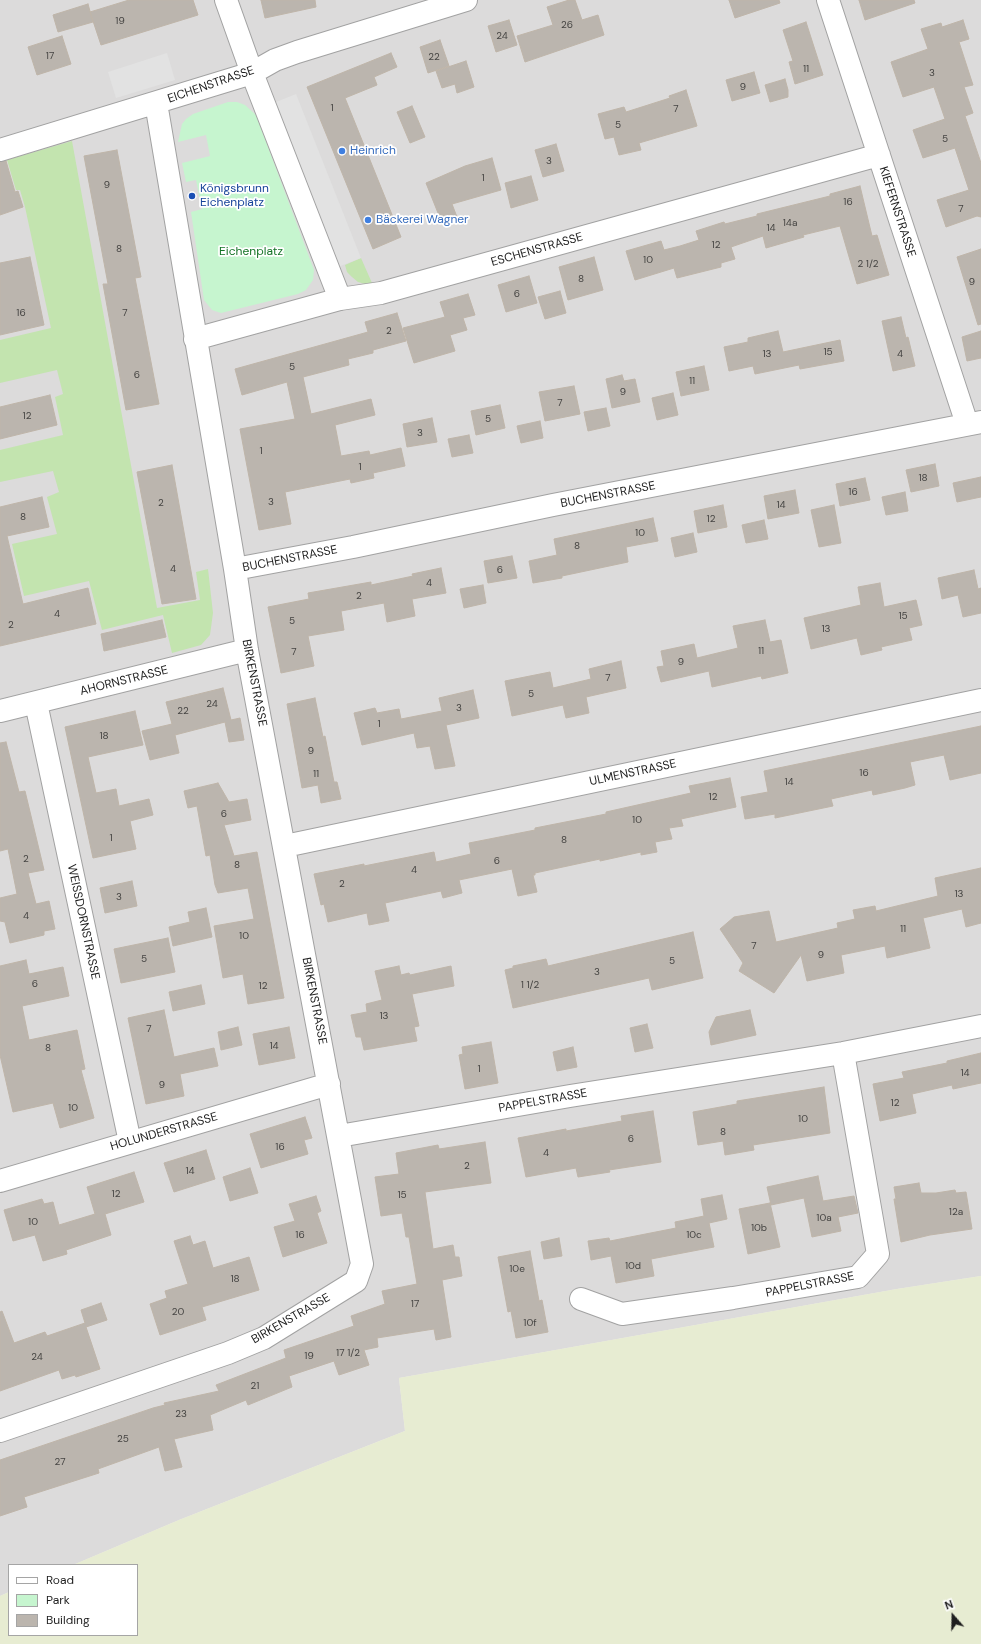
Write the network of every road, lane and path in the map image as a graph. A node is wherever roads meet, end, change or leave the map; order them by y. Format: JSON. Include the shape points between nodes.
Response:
{"nodes":[{"id":1,"x":226,"y":0,"type":"edge"},
{"id":2,"x":466,"y":0,"type":"edge"},
{"id":3,"x":828,"y":0,"type":"edge"},
{"id":4,"x":252,"y":73,"type":"junction"},
{"id":5,"x":156,"y":103,"type":"junction"},
{"id":6,"x":0,"y":150,"type":"edge"},
{"id":7,"x":878,"y":155,"type":"junction"},
{"id":8,"x":340,"y":299,"type":"junction"},
{"id":9,"x":195,"y":339,"type":"junction"},
{"id":10,"x":974,"y":423,"type":"edge"},
{"id":11,"x":235,"y":569,"type":"junction"},
{"id":12,"x":247,"y":650,"type":"junction"},
{"id":13,"x":981,"y":700,"type":"edge"},
{"id":14,"x":36,"y":703,"type":"junction"},
{"id":15,"x":0,"y":711,"type":"edge"},
{"id":16,"x":285,"y":846,"type":"junction"},
{"id":17,"x":981,"y":1026,"type":"edge"},
{"id":18,"x":843,"y":1053,"type":"junction"},
{"id":19,"x":329,"y":1084,"type":"junction"},
{"id":20,"x":339,"y":1136,"type":"junction"},
{"id":21,"x":130,"y":1142,"type":"junction"},
{"id":22,"x":0,"y":1181,"type":"edge"},
{"id":23,"x":581,"y":1299,"type":"dead end"},
{"id":24,"x":0,"y":1431,"type":"edge"}],
"edges":[{"from":1,"to":4,"type":"street"},
{"from":2,"to":4,"type":"street","name":"EICHENSTRASSE","via":[[297,52],[275,60]]},
{"from":3,"to":7,"type":"street","name":"KIEFERNSTRASSE"},
{"from":4,"to":5,"type":"street","name":"EICHENSTRASSE"},
{"from":4,"to":8,"type":"street"},
{"from":5,"to":6,"type":"street","name":"EICHENSTRASSE"},
{"from":5,"to":9,"type":"street"},
{"from":7,"to":8,"type":"street","name":"ESCHENSTRASSE","via":[[381,293]]},
{"from":7,"to":10,"type":"street","name":"KIEFERNSTRASSE"},
{"from":8,"to":9,"type":"street","name":"ESCHENSTRASSE"},
{"from":9,"to":11,"type":"street","name":"BIRKENSTRASSE"},
{"from":10,"to":11,"type":"street","name":"BUCHENSTRASSE"},
{"from":11,"to":12,"type":"street","name":"BIRKENSTRASSE"},
{"from":12,"to":14,"type":"street","name":"AHORNSTRASSE"},
{"from":12,"to":16,"type":"street","name":"BIRKENSTRASSE"},
{"from":13,"to":16,"type":"street","name":"ULMENSTRASSE"},
{"from":14,"to":15,"type":"street","name":"AHORNSTRASSE"},
{"from":14,"to":21,"type":"street","name":"WEISSDORNSTRASSE"},
{"from":16,"to":19,"type":"street","name":"BIRKENSTRASSE"},
{"from":17,"to":18,"type":"street","name":"PAPPELSTRASSE"},
{"from":18,"to":20,"type":"street","name":"PAPPELSTRASSE"},
{"from":18,"to":23,"type":"street","name":"PAPPELSTRASSE","via":[[878,1254],[858,1277],[622,1314]]},
{"from":19,"to":20,"type":"street","name":"BIRKENSTRASSE"},
{"from":19,"to":21,"type":"street","name":"HOLUNDERSTRASSE"},
{"from":20,"to":24,"type":"street","name":"BIRKENSTRASSE","via":[[362,1264],[356,1281],[264,1338]]},
{"from":21,"to":22,"type":"street","name":"HOLUNDERSTRASSE"}]}
